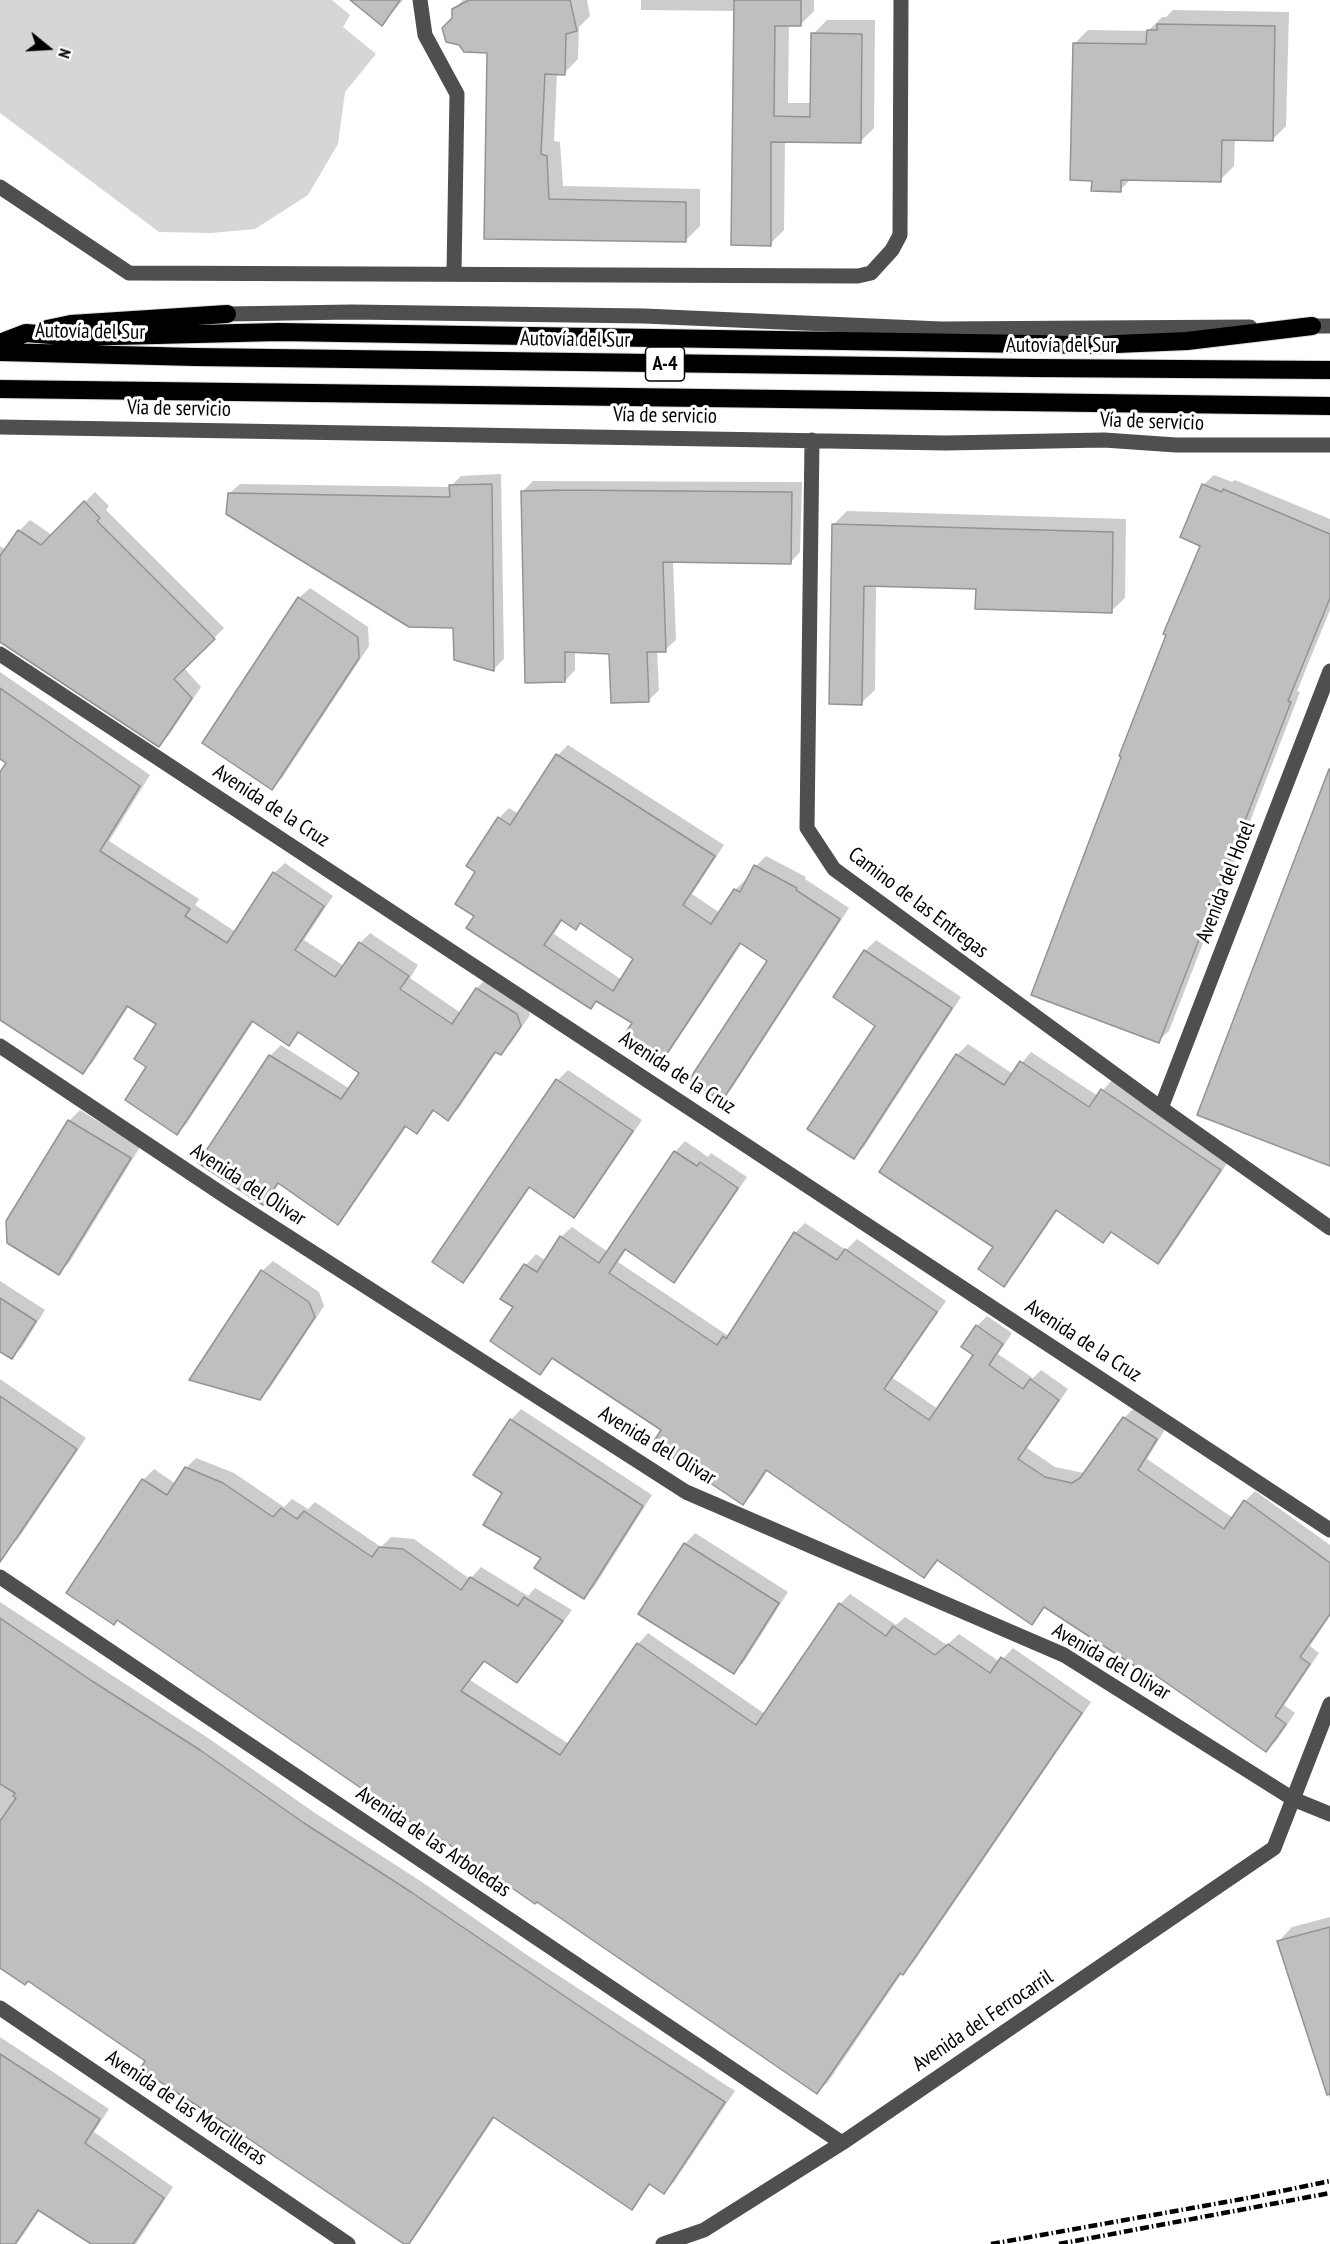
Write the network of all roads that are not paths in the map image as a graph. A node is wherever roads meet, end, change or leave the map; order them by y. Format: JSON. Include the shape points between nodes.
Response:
{"nodes":[{"id":1,"x":420,"y":0,"type":"edge"},
{"id":2,"x":902,"y":0,"type":"edge"},
{"id":3,"x":0,"y":187,"type":"edge"},
{"id":4,"x":454,"y":273,"type":"junction"},
{"id":5,"x":227,"y":314,"type":"joint"},
{"id":6,"x":1312,"y":326,"type":"junction"},
{"id":7,"x":1330,"y":326,"type":"edge"},
{"id":8,"x":26,"y":333,"type":"junction"},
{"id":9,"x":0,"y":344,"type":"edge"},
{"id":10,"x":0,"y":352,"type":"edge"},
{"id":11,"x":1330,"y":370,"type":"edge"},
{"id":12,"x":0,"y":389,"type":"edge"},
{"id":13,"x":1330,"y":406,"type":"edge"},
{"id":14,"x":0,"y":427,"type":"edge"},
{"id":15,"x":812,"y":440,"type":"junction"},
{"id":16,"x":1330,"y":445,"type":"edge"},
{"id":17,"x":0,"y":654,"type":"edge"},
{"id":18,"x":1330,"y":671,"type":"edge"},
{"id":19,"x":0,"y":1046,"type":"edge"},
{"id":20,"x":1161,"y":1108,"type":"junction"},
{"id":21,"x":1330,"y":1228,"type":"edge"},
{"id":22,"x":1330,"y":1530,"type":"edge"},
{"id":23,"x":0,"y":1577,"type":"edge"},
{"id":24,"x":1330,"y":1704,"type":"edge"},
{"id":25,"x":1293,"y":1799,"type":"junction"},
{"id":26,"x":1330,"y":1814,"type":"edge"},
{"id":27,"x":0,"y":2007,"type":"edge"},
{"id":28,"x":842,"y":2143,"type":"junction"},
{"id":29,"x":348,"y":2244,"type":"edge"},
{"id":30,"x":663,"y":2244,"type":"edge"}],
"edges":[{"from":1,"to":4,"type":"street","via":[[424,35],[457,94]]},
{"from":2,"to":4,"type":"street","via":[[900,235],[871,273]]},
{"from":3,"to":4,"type":"street","via":[[129,273]]},
{"from":5,"to":6,"type":"street","via":[[645,316],[941,329]]},
{"from":5,"to":8,"type":"highway","via":[[71,324]]},
{"from":6,"to":7,"type":"street"},
{"from":6,"to":8,"type":"highway","via":[[1187,341],[1093,345],[279,332],[74,337]]},
{"from":8,"to":9,"type":"highway"},
{"from":10,"to":11,"type":"highway","name":"Autovía del Sur","number":"A-4"},
{"from":12,"to":13,"type":"highway","number":"A-4"},
{"from":14,"to":15,"type":"street","name":"Vía de servicio"},
{"from":15,"to":16,"type":"street","name":"Vía de servicio"},
{"from":15,"to":20,"type":"street","name":"Camino de las Entregas","via":[[807,828],[834,869]]},
{"from":17,"to":22,"type":"street","name":"Avenida de la Cruz"},
{"from":18,"to":20,"type":"street","name":"Avenida del Hotel"},
{"from":19,"to":25,"type":"street","name":"Avenida del Olivar","via":[[228,1198],[686,1492],[1064,1655]]},
{"from":20,"to":21,"type":"street","name":"Camino de las Entregas"},
{"from":23,"to":28,"type":"street","name":"Avenida de las Arboledas"},
{"from":24,"to":25,"type":"street","name":"Avenida del Ferrocarril"},
{"from":25,"to":26,"type":"street","name":"Avenida del Olivar"},
{"from":25,"to":28,"type":"street","name":"Avenida del Ferrocarril","via":[[1274,1848]]},
{"from":27,"to":29,"type":"street","name":"Avenida de las Morcilleras"},
{"from":28,"to":30,"type":"street","name":"Avenida del Ferrocarril","via":[[704,2230]]}]}
